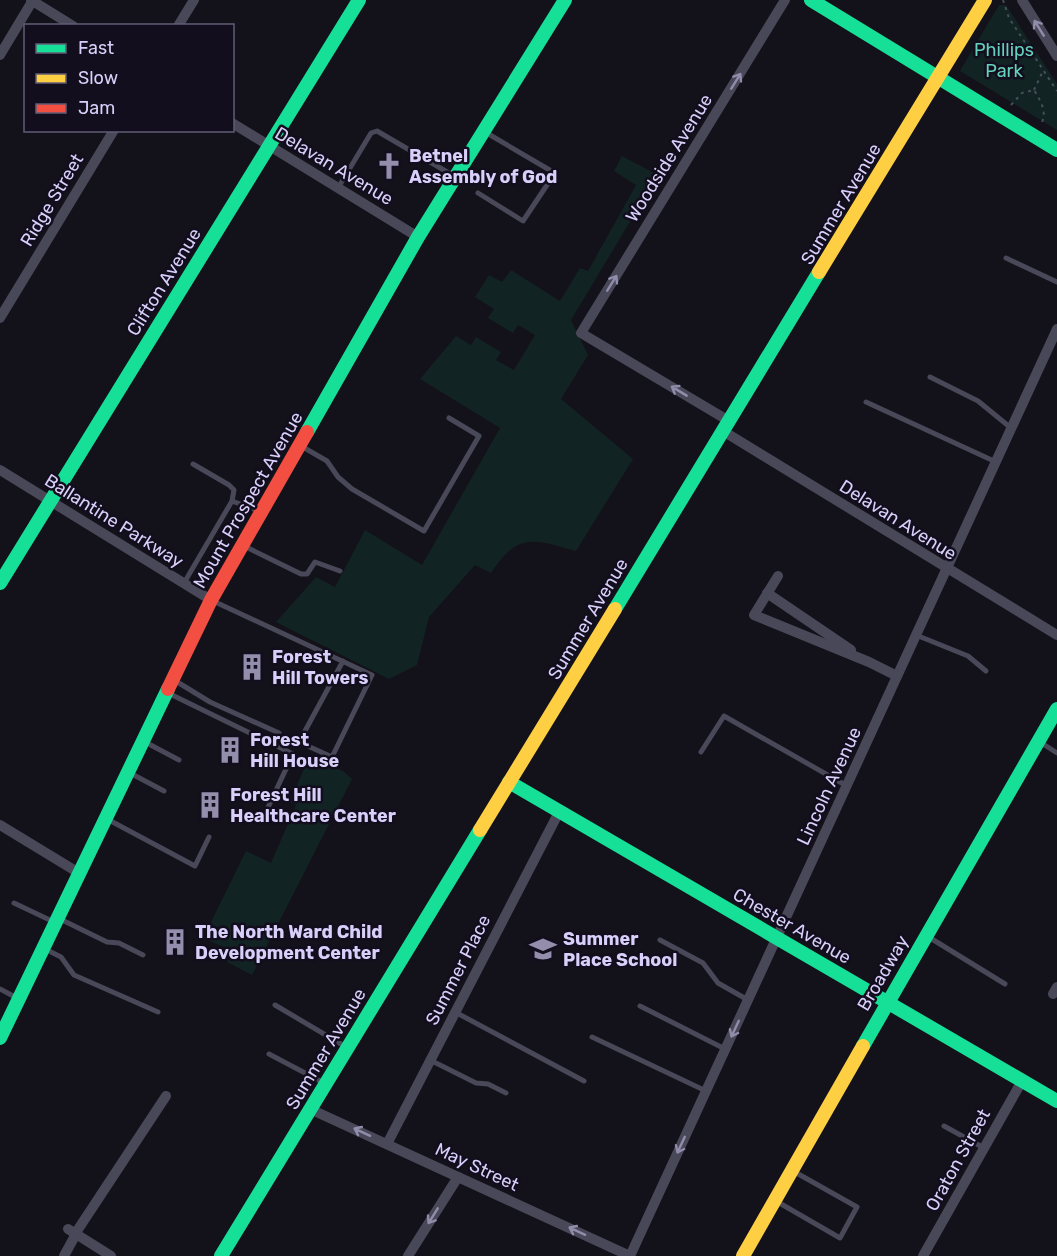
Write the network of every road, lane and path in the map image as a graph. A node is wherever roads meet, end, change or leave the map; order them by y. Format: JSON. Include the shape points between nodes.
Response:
{"nodes":[{"id":1,"x":32,"y":0,"type":"edge"},
{"id":2,"x":194,"y":0,"type":"edge"},
{"id":3,"x":359,"y":0,"type":"edge"},
{"id":4,"x":565,"y":0,"type":"edge"},
{"id":5,"x":785,"y":0,"type":"edge"},
{"id":6,"x":812,"y":0,"type":"edge"},
{"id":7,"x":985,"y":0,"type":"edge"},
{"id":8,"x":1003,"y":0,"type":"edge"},
{"id":9,"x":1022,"y":0,"type":"edge"},
{"id":10,"x":70,"y":24,"type":"edge"},
{"id":11,"x":179,"y":24,"type":"edge"},
{"id":12,"x":0,"y":55,"type":"edge"},
{"id":13,"x":1057,"y":56,"type":"edge"},
{"id":14,"x":1043,"y":71,"type":"junction"},
{"id":15,"x":939,"y":78,"type":"junction"},
{"id":16,"x":1034,"y":90,"type":"junction"},
{"id":17,"x":1057,"y":91,"type":"edge"},
{"id":18,"x":1011,"y":105,"type":"dead end"},
{"id":19,"x":234,"y":124,"type":"edge"},
{"id":20,"x":1041,"y":124,"type":"dead end"},
{"id":21,"x":484,"y":131,"type":"junction"},
{"id":22,"x":113,"y":132,"type":"edge"},
{"id":23,"x":269,"y":146,"type":"junction"},
{"id":24,"x":1057,"y":150,"type":"edge"},
{"id":25,"x":456,"y":177,"type":"junction"},
{"id":26,"x":338,"y":188,"type":"junction"},
{"id":27,"x":478,"y":194,"type":"dead end"},
{"id":28,"x":418,"y":237,"type":"junction"},
{"id":29,"x":1006,"y":258,"type":"dead end"},
{"id":30,"x":1057,"y":282,"type":"edge"},
{"id":31,"x":0,"y":318,"type":"edge"},
{"id":32,"x":1057,"y":329,"type":"edge"},
{"id":33,"x":581,"y":333,"type":"joint"},
{"id":34,"x":930,"y":377,"type":"dead end"},
{"id":35,"x":866,"y":402,"type":"dead end"},
{"id":36,"x":449,"y":418,"type":"dead end"},
{"id":37,"x":726,"y":426,"type":"junction"},
{"id":38,"x":1011,"y":428,"type":"junction"},
{"id":39,"x":300,"y":445,"type":"junction"},
{"id":40,"x":996,"y":462,"type":"junction"},
{"id":41,"x":193,"y":464,"type":"dead end"},
{"id":42,"x":0,"y":470,"type":"edge"},
{"id":43,"x":51,"y":501,"type":"junction"},
{"id":44,"x":232,"y":501,"type":"junction"},
{"id":45,"x":261,"y":512,"type":"junction"},
{"id":46,"x":243,"y":545,"type":"junction"},
{"id":47,"x":947,"y":569,"type":"junction"},
{"id":48,"x":340,"y":571,"type":"dead end"},
{"id":49,"x":778,"y":576,"type":"dead end"},
{"id":50,"x":184,"y":583,"type":"junction"},
{"id":51,"x":0,"y":584,"type":"edge"},
{"id":52,"x":767,"y":593,"type":"junction"},
{"id":53,"x":211,"y":600,"type":"junction"},
{"id":54,"x":916,"y":635,"type":"junction"},
{"id":55,"x":1057,"y":635,"type":"edge"},
{"id":56,"x":343,"y":661,"type":"junction"},
{"id":57,"x":869,"y":662,"type":"junction"},
{"id":58,"x":986,"y":671,"type":"dead end"},
{"id":59,"x":897,"y":676,"type":"junction"},
{"id":60,"x":173,"y":680,"type":"junction"},
{"id":61,"x":166,"y":693,"type":"junction"},
{"id":62,"x":1057,"y":709,"type":"edge"},
{"id":63,"x":279,"y":733,"type":"dead end"},
{"id":64,"x":143,"y":741,"type":"junction"},
{"id":65,"x":1038,"y":741,"type":"junction"},
{"id":66,"x":701,"y":752,"type":"dead end"},
{"id":67,"x":1057,"y":753,"type":"edge"},
{"id":68,"x":180,"y":760,"type":"dead end"},
{"id":69,"x":128,"y":772,"type":"junction"},
{"id":70,"x":509,"y":782,"type":"junction"},
{"id":71,"x":847,"y":786,"type":"junction"},
{"id":72,"x":164,"y":791,"type":"dead end"},
{"id":73,"x":559,"y":812,"type":"junction"},
{"id":74,"x":264,"y":816,"type":"dead end"},
{"id":75,"x":106,"y":819,"type":"junction"},
{"id":76,"x":0,"y":825,"type":"edge"},
{"id":77,"x":209,"y":837,"type":"dead end"},
{"id":78,"x":80,"y":873,"type":"junction"},
{"id":79,"x":14,"y":903,"type":"dead end"},
{"id":80,"x":57,"y":920,"type":"junction"},
{"id":81,"x":926,"y":935,"type":"junction"},
{"id":82,"x":777,"y":938,"type":"junction"},
{"id":83,"x":660,"y":940,"type":"dead end"},
{"id":84,"x":43,"y":949,"type":"junction"},
{"id":85,"x":143,"y":955,"type":"dead end"},
{"id":86,"x":1005,"y":984,"type":"dead end"},
{"id":87,"x":0,"y":989,"type":"edge"},
{"id":88,"x":19,"y":999,"type":"junction"},
{"id":89,"x":748,"y":1000,"type":"junction"},
{"id":90,"x":887,"y":1001,"type":"junction"},
{"id":91,"x":275,"y":1005,"type":"dead end"},
{"id":92,"x":640,"y":1006,"type":"dead end"},
{"id":93,"x":158,"y":1012,"type":"dead end"},
{"id":94,"x":455,"y":1012,"type":"junction"},
{"id":95,"x":592,"y":1037,"type":"dead end"},
{"id":96,"x":0,"y":1038,"type":"edge"},
{"id":97,"x":347,"y":1048,"type":"junction"},
{"id":98,"x":725,"y":1049,"type":"junction"},
{"id":99,"x":269,"y":1054,"type":"dead end"},
{"id":100,"x":430,"y":1060,"type":"junction"},
{"id":101,"x":584,"y":1081,"type":"dead end"},
{"id":102,"x":1022,"y":1081,"type":"junction"},
{"id":103,"x":326,"y":1084,"type":"junction"},
{"id":104,"x":706,"y":1091,"type":"junction"},
{"id":105,"x":506,"y":1093,"type":"dead end"},
{"id":106,"x":166,"y":1096,"type":"dead end"},
{"id":107,"x":1057,"y":1101,"type":"edge"},
{"id":108,"x":310,"y":1109,"type":"junction"},
{"id":109,"x":944,"y":1126,"type":"dead end"},
{"id":110,"x":387,"y":1144,"type":"junction"},
{"id":111,"x":984,"y":1148,"type":"junction"},
{"id":112,"x":791,"y":1171,"type":"junction"},
{"id":113,"x":458,"y":1177,"type":"junction"},
{"id":114,"x":774,"y":1201,"type":"junction"},
{"id":115,"x":73,"y":1232,"type":"junction"},
{"id":116,"x":64,"y":1256,"type":"edge"},
{"id":117,"x":111,"y":1256,"type":"edge"},
{"id":118,"x":221,"y":1256,"type":"edge"},
{"id":119,"x":408,"y":1256,"type":"edge"},
{"id":120,"x":630,"y":1256,"type":"edge"},
{"id":121,"x":743,"y":1256,"type":"edge"},
{"id":122,"x":923,"y":1256,"type":"edge"}],
"edges":[{"from":1,"to":10,"type":"street"},
{"from":1,"to":12,"type":"street"},
{"from":2,"to":11,"type":"street"},
{"from":3,"to":23,"type":"street","name":"Clifton Avenue"},
{"from":4,"to":21,"type":"street","name":"Mount Prospect Avenue"},
{"from":33,"to":5,"type":"street","name":"Woodside Avenue","one_way":true},
{"from":6,"to":15,"type":"street"},
{"from":7,"to":15,"type":"street","name":"Summer Avenue"},
{"from":8,"to":14,"type":"path","via":[[1009,18]]},
{"from":13,"to":9,"type":"street","one_way":true},
{"from":14,"to":16,"type":"path"},
{"from":14,"to":17,"type":"path"},
{"from":15,"to":24,"type":"street"},
{"from":15,"to":37,"type":"street","name":"Summer Avenue"},
{"from":16,"to":18,"type":"path","via":[[1022,93]]},
{"from":16,"to":20,"type":"path","via":[[1042,105]]},
{"from":19,"to":23,"type":"street","name":"Delavan Avenue"},
{"from":21,"to":25,"type":"street","name":"Mount Prospect Avenue"},
{"from":21,"to":27,"type":"lane","via":[[553,172],[523,221]]},
{"from":22,"to":31,"type":"street","name":"Ridge Street"},
{"from":23,"to":26,"type":"street","name":"Delavan Avenue"},
{"from":23,"to":43,"type":"street","name":"Clifton Avenue"},
{"from":25,"to":26,"type":"lane","via":[[378,131],[371,133]]},
{"from":25,"to":28,"type":"street","name":"Mount Prospect Avenue"},
{"from":26,"to":28,"type":"street","name":"Delavan Avenue"},
{"from":28,"to":39,"type":"street","name":"Mount Prospect Avenue"},
{"from":29,"to":30,"type":"lane"},
{"from":32,"to":38,"type":"street","name":"Lincoln Avenue"},
{"from":37,"to":33,"type":"street","name":"Delavan Avenue","one_way":true},
{"from":34,"to":38,"type":"lane","via":[[978,401]]},
{"from":35,"to":40,"type":"lane"},
{"from":36,"to":39,"type":"lane","via":[[479,436],[423,531],[352,489],[327,461]]},
{"from":37,"to":47,"type":"street","name":"Delavan Avenue"},
{"from":37,"to":70,"type":"street","name":"Summer Avenue"},
{"from":38,"to":40,"type":"street","name":"Lincoln Avenue"},
{"from":39,"to":45,"type":"street","name":"Mount Prospect Avenue"},
{"from":40,"to":47,"type":"street","name":"Lincoln Avenue"},
{"from":41,"to":44,"type":"lane","via":[[234,490]]},
{"from":42,"to":43,"type":"street","name":"Ballantine Parkway"},
{"from":43,"to":50,"type":"street","name":"Ballantine Parkway"},
{"from":43,"to":51,"type":"street","name":"Clifton Avenue"},
{"from":44,"to":45,"type":"lane"},
{"from":44,"to":50,"type":"lane"},
{"from":45,"to":46,"type":"street","name":"Mount Prospect Avenue"},
{"from":46,"to":48,"type":"lane","via":[[301,574],[307,574],[315,562]]},
{"from":46,"to":53,"type":"street","name":"Mount Prospect Avenue"},
{"from":47,"to":54,"type":"street","name":"Lincoln Avenue"},
{"from":47,"to":55,"type":"street","name":"Delavan Avenue"},
{"from":49,"to":52,"type":"street"},
{"from":50,"to":53,"type":"street","name":"Ballantine Parkway"},
{"from":52,"to":57,"type":"street"},
{"from":52,"to":57,"type":"street","via":[[754,615]]},
{"from":53,"to":56,"type":"lane"},
{"from":53,"to":60,"type":"street","name":"Mount Prospect Avenue"},
{"from":54,"to":58,"type":"lane","via":[[968,656]]},
{"from":54,"to":59,"type":"street","name":"Lincoln Avenue"},
{"from":56,"to":56,"type":"lane","via":[[372,675],[332,756],[299,742]]},
{"from":57,"to":59,"type":"street"},
{"from":59,"to":71,"type":"street","name":"Lincoln Avenue"},
{"from":60,"to":61,"type":"street","name":"Mount Prospect Avenue"},
{"from":60,"to":63,"type":"lane","via":[[210,702]]},
{"from":61,"to":64,"type":"street","name":"Mount Prospect Avenue"},
{"from":61,"to":74,"type":"lane","via":[[293,754]]},
{"from":62,"to":65,"type":"street","name":"Broadway"},
{"from":64,"to":68,"type":"lane"},
{"from":64,"to":69,"type":"street","name":"Mount Prospect Avenue"},
{"from":65,"to":67,"type":"lane"},
{"from":65,"to":81,"type":"street","name":"Broadway"},
{"from":66,"to":71,"type":"lane","via":[[724,716]]},
{"from":69,"to":72,"type":"lane"},
{"from":69,"to":75,"type":"street","name":"Mount Prospect Avenue"},
{"from":70,"to":73,"type":"street","name":"Chester Avenue"},
{"from":70,"to":97,"type":"street","name":"Summer Avenue"},
{"from":71,"to":82,"type":"street","name":"Lincoln Avenue"},
{"from":73,"to":82,"type":"street","name":"Chester Avenue"},
{"from":73,"to":94,"type":"street","name":"Summer Place"},
{"from":75,"to":77,"type":"lane","via":[[195,866]]},
{"from":75,"to":78,"type":"street","name":"Mount Prospect Avenue"},
{"from":76,"to":78,"type":"street"},
{"from":78,"to":80,"type":"street","name":"Mount Prospect Avenue"},
{"from":79,"to":80,"type":"lane"},
{"from":80,"to":84,"type":"street","name":"Mount Prospect Avenue"},
{"from":80,"to":85,"type":"lane"},
{"from":81,"to":86,"type":"lane"},
{"from":81,"to":90,"type":"street","name":"Broadway"},
{"from":82,"to":89,"type":"street","name":"Lincoln Avenue"},
{"from":82,"to":90,"type":"street","name":"Chester Avenue"},
{"from":83,"to":89,"type":"lane","via":[[703,963],[718,983]]},
{"from":84,"to":88,"type":"street","name":"Mount Prospect Avenue"},
{"from":84,"to":93,"type":"lane","via":[[61,957],[74,975]]},
{"from":87,"to":88,"type":"lane"},
{"from":88,"to":96,"type":"street","name":"Mount Prospect Avenue"},
{"from":89,"to":98,"type":"street","name":"Lincoln Avenue","one_way":true},
{"from":90,"to":102,"type":"street","name":"Chester Avenue"},
{"from":90,"to":112,"type":"street","name":"Broadway"},
{"from":91,"to":97,"type":"lane"},
{"from":92,"to":98,"type":"lane"},
{"from":94,"to":100,"type":"street","name":"Summer Place"},
{"from":94,"to":101,"type":"lane"},
{"from":95,"to":104,"type":"lane"},
{"from":97,"to":103,"type":"street","name":"Summer Avenue"},
{"from":98,"to":104,"type":"street","name":"Lincoln Avenue"},
{"from":99,"to":103,"type":"lane"},
{"from":100,"to":105,"type":"lane"},
{"from":100,"to":110,"type":"street","name":"Summer Place"},
{"from":102,"to":107,"type":"street","name":"Chester Avenue"},
{"from":102,"to":111,"type":"street","name":"Oraton Street"},
{"from":103,"to":108,"type":"street","name":"Summer Avenue"},
{"from":104,"to":120,"type":"street","name":"Lincoln Avenue","one_way":true},
{"from":106,"to":115,"type":"street"},
{"from":110,"to":108,"type":"street","name":"May Street","one_way":true},
{"from":108,"to":118,"type":"street","name":"Summer Avenue"},
{"from":109,"to":111,"type":"lane"},
{"from":110,"to":113,"type":"street","name":"May Street"},
{"from":111,"to":122,"type":"street","name":"Oraton Street"},
{"from":112,"to":114,"type":"street","name":"Broadway"},
{"from":112,"to":114,"type":"lane","via":[[857,1207],[846,1228],[840,1238]]},
{"from":113,"to":119,"type":"street","one_way":true},
{"from":120,"to":113,"type":"street","name":"May Street","one_way":true},
{"from":114,"to":121,"type":"street","name":"Broadway"},
{"from":115,"to":116,"type":"street"},
{"from":115,"to":117,"type":"street"}]}
